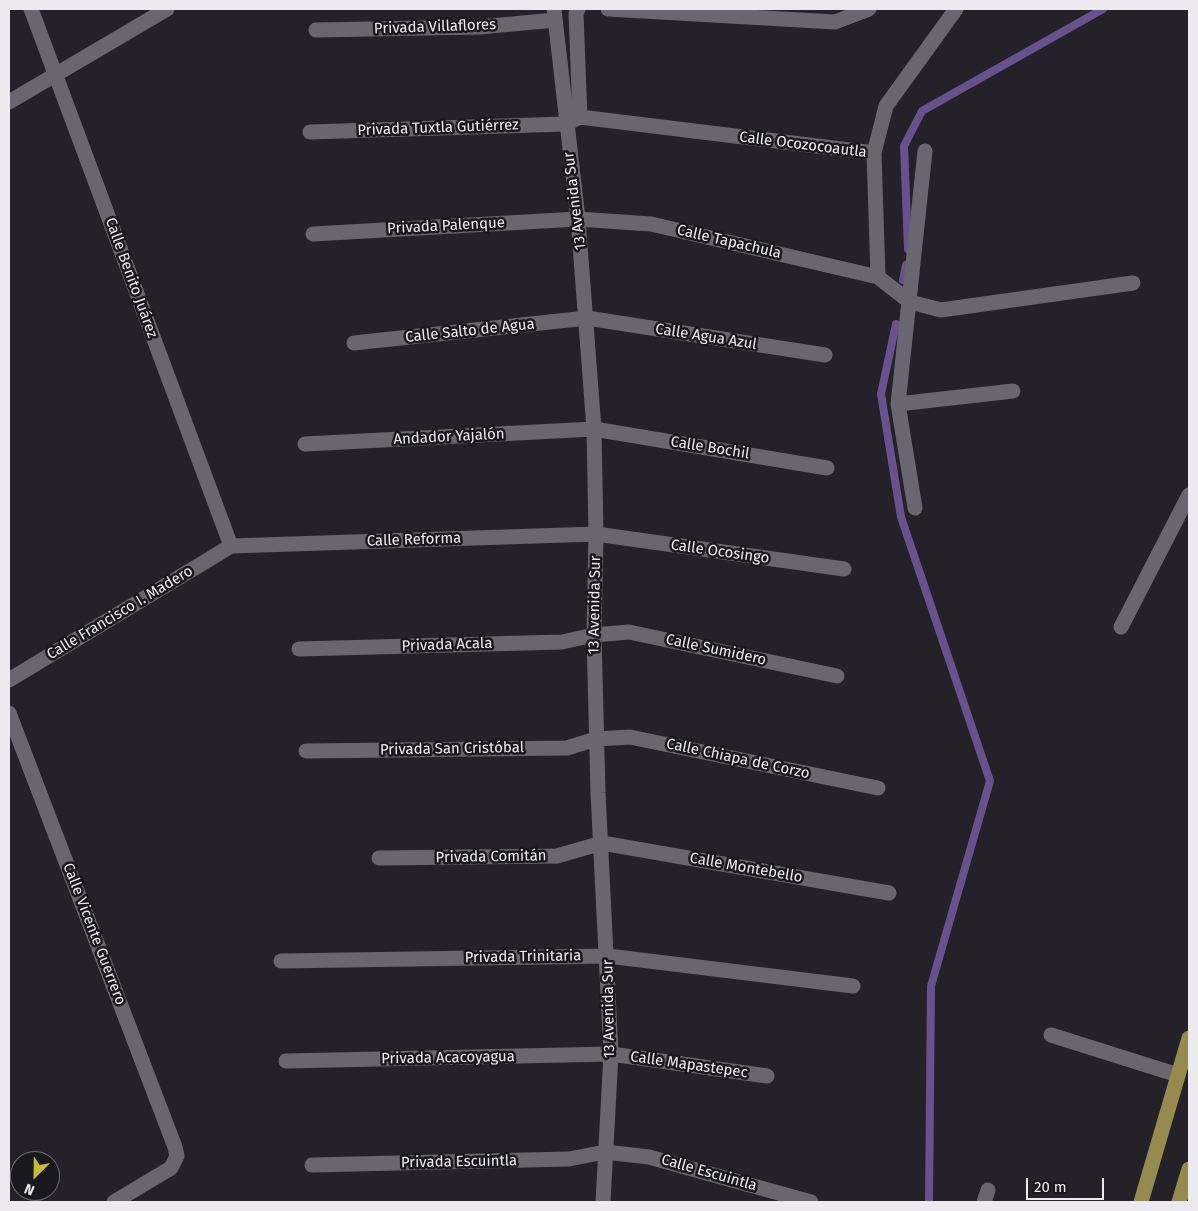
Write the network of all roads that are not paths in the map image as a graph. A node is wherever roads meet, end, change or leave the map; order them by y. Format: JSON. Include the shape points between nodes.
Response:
{"nodes":[{"id":1,"x":32,"y":9,"type":"edge"},
{"id":2,"x":167,"y":9,"type":"edge"},
{"id":3,"x":578,"y":9,"type":"edge"},
{"id":4,"x":608,"y":9,"type":"edge"},
{"id":5,"x":869,"y":9,"type":"edge"},
{"id":6,"x":956,"y":9,"type":"edge"},
{"id":7,"x":554,"y":14,"type":"edge"},
{"id":8,"x":316,"y":30,"type":"dead end"},
{"id":9,"x":55,"y":74,"type":"junction"},
{"id":10,"x":9,"y":102,"type":"edge"},
{"id":11,"x":580,"y":117,"type":"junction"},
{"id":12,"x":566,"y":124,"type":"junction"},
{"id":13,"x":310,"y":132,"type":"dead end"},
{"id":14,"x":925,"y":151,"type":"dead end"},
{"id":15,"x":874,"y":154,"type":"junction"},
{"id":16,"x":578,"y":219,"type":"junction"},
{"id":17,"x":313,"y":234,"type":"dead end"},
{"id":18,"x":878,"y":277,"type":"junction"},
{"id":19,"x":1133,"y":283,"type":"dead end"},
{"id":20,"x":910,"y":302,"type":"junction"},
{"id":21,"x":586,"y":318,"type":"junction"},
{"id":22,"x":354,"y":343,"type":"dead end"},
{"id":23,"x":826,"y":355,"type":"dead end"},
{"id":24,"x":1013,"y":391,"type":"dead end"},
{"id":25,"x":898,"y":404,"type":"junction"},
{"id":26,"x":594,"y":429,"type":"junction"},
{"id":27,"x":305,"y":444,"type":"dead end"},
{"id":28,"x":827,"y":468,"type":"dead end"},
{"id":29,"x":1189,"y":495,"type":"edge"},
{"id":30,"x":915,"y":508,"type":"dead end"},
{"id":31,"x":596,"y":534,"type":"junction"},
{"id":32,"x":231,"y":546,"type":"junction"},
{"id":33,"x":844,"y":569,"type":"dead end"},
{"id":34,"x":1121,"y":627,"type":"dead end"},
{"id":35,"x":594,"y":635,"type":"junction"},
{"id":36,"x":299,"y":649,"type":"dead end"},
{"id":37,"x":837,"y":676,"type":"dead end"},
{"id":38,"x":9,"y":680,"type":"edge"},
{"id":39,"x":9,"y":713,"type":"edge"},
{"id":40,"x":596,"y":739,"type":"junction"},
{"id":41,"x":306,"y":751,"type":"dead end"},
{"id":42,"x":878,"y":788,"type":"dead end"},
{"id":43,"x":602,"y":843,"type":"junction"},
{"id":44,"x":379,"y":858,"type":"dead end"},
{"id":45,"x":889,"y":893,"type":"dead end"},
{"id":46,"x":608,"y":956,"type":"junction"},
{"id":47,"x":281,"y":961,"type":"dead end"},
{"id":48,"x":852,"y":986,"type":"dead end"},
{"id":49,"x":1051,"y":1034,"type":"dead end"},
{"id":50,"x":1189,"y":1038,"type":"edge"},
{"id":51,"x":611,"y":1054,"type":"junction"},
{"id":52,"x":286,"y":1061,"type":"dead end"},
{"id":53,"x":1178,"y":1075,"type":"junction"},
{"id":54,"x":767,"y":1076,"type":"dead end"},
{"id":55,"x":605,"y":1152,"type":"junction"},
{"id":56,"x":312,"y":1166,"type":"dead end"},
{"id":57,"x":1189,"y":1169,"type":"edge"},
{"id":58,"x":114,"y":1202,"type":"edge"},
{"id":59,"x":603,"y":1202,"type":"edge"},
{"id":60,"x":811,"y":1202,"type":"edge"},
{"id":61,"x":1140,"y":1202,"type":"edge"},
{"id":62,"x":1179,"y":1202,"type":"edge"}],
"edges":[{"from":1,"to":9,"type":"street","name":"Calle Benito Juárez"},
{"from":2,"to":9,"type":"street"},
{"from":3,"to":11,"type":"street"},
{"from":4,"to":5,"type":"street","via":[[835,22]]},
{"from":6,"to":15,"type":"street","name":"Calle Ocozocoautla","via":[[886,106]]},
{"from":7,"to":8,"type":"street","name":"Privada Villaflores","via":[[480,27]]},
{"from":7,"to":12,"type":"street","name":"13 Avenida Sur"},
{"from":9,"to":10,"type":"street"},
{"from":9,"to":32,"type":"street","name":"Calle Benito Juárez"},
{"from":11,"to":12,"type":"street"},
{"from":11,"to":15,"type":"street","name":"Calle Ocozocoautla"},
{"from":12,"to":13,"type":"street","name":"Privada Tuxtla Gutiérrez"},
{"from":12,"to":16,"type":"street","name":"13 Avenida Sur"},
{"from":14,"to":20,"type":"street"},
{"from":15,"to":18,"type":"street"},
{"from":16,"to":17,"type":"street","name":"Privada Palenque"},
{"from":16,"to":18,"type":"street","name":"Calle Tapachula","via":[[651,224]]},
{"from":16,"to":21,"type":"street","name":"13 Avenida Sur"},
{"from":18,"to":20,"type":"street"},
{"from":19,"to":20,"type":"street","via":[[941,310]]},
{"from":20,"to":25,"type":"street"},
{"from":21,"to":22,"type":"street","name":"Calle Salto de Agua"},
{"from":21,"to":23,"type":"street","name":"Calle Agua Azul"},
{"from":21,"to":26,"type":"street","name":"13 Avenida Sur"},
{"from":24,"to":25,"type":"street"},
{"from":25,"to":30,"type":"street"},
{"from":26,"to":27,"type":"street","name":"Andador Yajalón"},
{"from":26,"to":28,"type":"street","name":"Calle Bochil"},
{"from":26,"to":31,"type":"street","name":"13 Avenida Sur"},
{"from":29,"to":34,"type":"street"},
{"from":31,"to":32,"type":"street","name":"Calle Reforma"},
{"from":31,"to":33,"type":"street","name":"Calle Ocosingo"},
{"from":31,"to":35,"type":"street","name":"13 Avenida Sur"},
{"from":32,"to":38,"type":"street","name":"Calle Francisco I. Madero"},
{"from":35,"to":36,"type":"street","name":"Privada Acala","via":[[562,642]]},
{"from":35,"to":37,"type":"street","name":"Calle Sumidero","via":[[629,632]]},
{"from":35,"to":40,"type":"street","name":"13 Avenida Sur"},
{"from":39,"to":58,"type":"street","name":"Calle Vicente Guerrero","via":[[177,1156],[171,1168]]},
{"from":40,"to":41,"type":"street","name":"Privada San Cristóbal","via":[[567,748]]},
{"from":40,"to":42,"type":"street","name":"Calle Chiapa de Corzo","via":[[630,737]]},
{"from":40,"to":43,"type":"street","name":"13 Avenida Sur"},
{"from":43,"to":44,"type":"street","name":"Privada Comitán","via":[[556,856]]},
{"from":43,"to":45,"type":"street","name":"Calle Montebello"},
{"from":43,"to":46,"type":"street","name":"13 Avenida Sur"},
{"from":46,"to":47,"type":"street","name":"Privada Trinitaria"},
{"from":46,"to":48,"type":"street","name":"Privada Trinitaria"},
{"from":46,"to":51,"type":"street","name":"13 Avenida Sur"},
{"from":49,"to":53,"type":"street"},
{"from":50,"to":53,"type":"main road"},
{"from":51,"to":52,"type":"street","name":"Privada Acacoyagua"},
{"from":51,"to":54,"type":"street","name":"Calle Mapastepec"},
{"from":51,"to":55,"type":"street","name":"13 Avenida Sur"},
{"from":53,"to":61,"type":"main road"},
{"from":55,"to":56,"type":"street","name":"Privada Escuintla","via":[[569,1159]]},
{"from":55,"to":59,"type":"street","name":"13 Avenida Sur"},
{"from":55,"to":60,"type":"street","name":"Calle Escuintla","via":[[649,1157]]},
{"from":57,"to":62,"type":"main road"}]}
